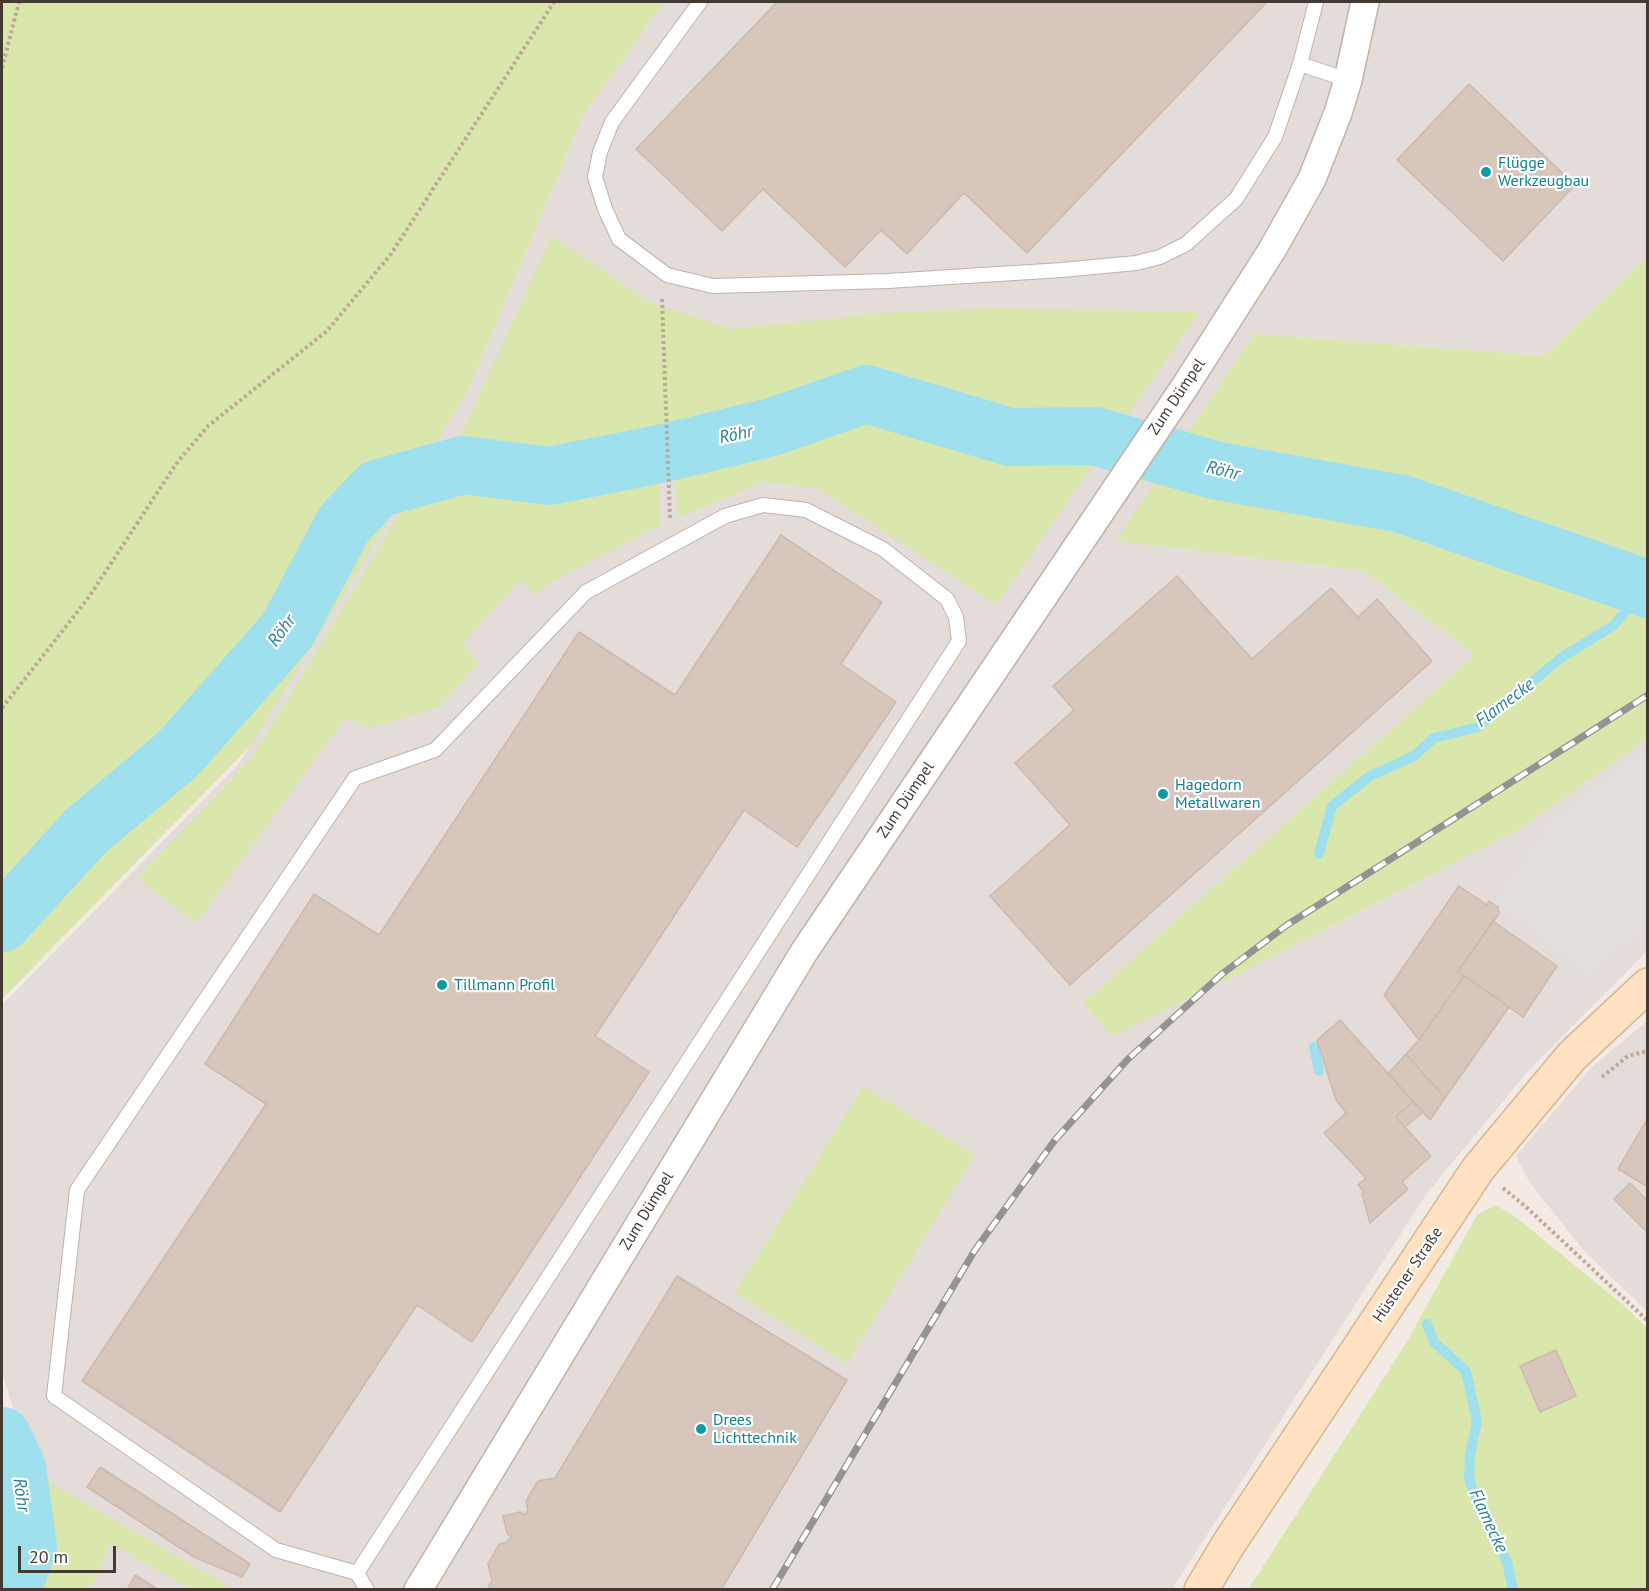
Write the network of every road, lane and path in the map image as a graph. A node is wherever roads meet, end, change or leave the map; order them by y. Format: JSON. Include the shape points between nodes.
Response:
{"nodes":[{"id":1,"x":19,"y":2,"type":"edge"},
{"id":2,"x":554,"y":2,"type":"edge"},
{"id":3,"x":700,"y":2,"type":"edge"},
{"id":4,"x":1316,"y":2,"type":"edge"},
{"id":5,"x":1365,"y":2,"type":"edge"},
{"id":6,"x":1300,"y":64,"type":"junction"},
{"id":7,"x":2,"y":68,"type":"edge"},
{"id":8,"x":1348,"y":80,"type":"junction"},
{"id":9,"x":661,"y":271,"type":"junction"},
{"id":10,"x":670,"y":518,"type":"dead end"},
{"id":11,"x":2,"y":708,"type":"edge"},
{"id":12,"x":1647,"y":985,"type":"edge"},
{"id":13,"x":1478,"y":1169,"type":"junction"},
{"id":14,"x":1647,"y":1321,"type":"edge"},
{"id":15,"x":357,"y":1573,"type":"junction"},
{"id":16,"x":368,"y":1590,"type":"edge"},
{"id":17,"x":418,"y":1590,"type":"edge"},
{"id":18,"x":1201,"y":1590,"type":"edge"}],
"edges":[{"from":1,"to":7,"type":"path"},
{"from":2,"to":11,"type":"path","via":[[391,254],[327,331],[201,434],[176,464],[89,597]]},
{"from":3,"to":9,"type":"lane","via":[[612,122],[595,177],[619,239]]},
{"from":4,"to":6,"type":"lane"},
{"from":5,"to":8,"type":"street","name":"Zum Dümpel"},
{"from":6,"to":8,"type":"lane"},
{"from":6,"to":9,"type":"lane","via":[[1275,137],[1236,198],[1186,244],[1160,257],[1062,270],[774,285],[713,286]]},
{"from":8,"to":17,"type":"street","name":"Zum Dümpel","via":[[1312,179],[1272,249],[1184,387],[804,952]]},
{"from":9,"to":10,"type":"path"},
{"from":12,"to":13,"type":"main road","name":"Hüstener Straße","via":[[1572,1056]]},
{"from":13,"to":14,"type":"path","via":[[1525,1206]]},
{"from":13,"to":18,"type":"main road","name":"Hüstener Straße"},
{"from":15,"to":15,"type":"lane","via":[[959,641],[956,616],[947,599],[883,549],[806,510],[763,505],[725,516],[586,592],[435,750],[355,778],[77,1190],[54,1396],[276,1551]]},
{"from":15,"to":16,"type":"lane"}]}
